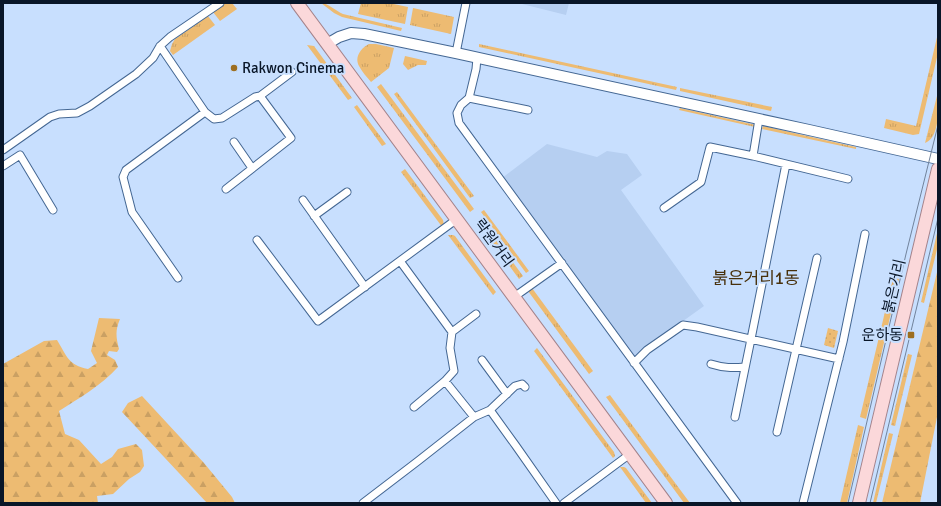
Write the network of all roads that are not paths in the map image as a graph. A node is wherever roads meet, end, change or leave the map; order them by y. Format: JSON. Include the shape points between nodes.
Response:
{"nodes":[{"id":1,"x":220,"y":3,"type":"edge"},
{"id":2,"x":297,"y":3,"type":"edge"},
{"id":3,"x":466,"y":3,"type":"edge"},
{"id":4,"x":327,"y":44,"type":"junction"},
{"id":5,"x":160,"y":46,"type":"junction"},
{"id":6,"x":456,"y":53,"type":"junction"},
{"id":7,"x":477,"y":58,"type":"junction"},
{"id":8,"x":292,"y":72,"type":"dead end"},
{"id":9,"x":260,"y":96,"type":"junction"},
{"id":10,"x":469,"y":98,"type":"junction"},
{"id":11,"x":528,"y":110,"type":"dead end"},
{"id":12,"x":205,"y":112,"type":"junction"},
{"id":13,"x":759,"y":119,"type":"junction"},
{"id":14,"x":234,"y":142,"type":"dead end"},
{"id":15,"x":3,"y":150,"type":"edge"},
{"id":16,"x":753,"y":156,"type":"junction"},
{"id":17,"x":938,"y":159,"type":"edge"},
{"id":18,"x":786,"y":164,"type":"junction"},
{"id":19,"x":3,"y":166,"type":"edge"},
{"id":20,"x":252,"y":168,"type":"junction"},
{"id":21,"x":938,"y":169,"type":"edge"},
{"id":22,"x":848,"y":179,"type":"dead end"},
{"id":23,"x":226,"y":189,"type":"dead end"},
{"id":24,"x":347,"y":192,"type":"dead end"},
{"id":25,"x":303,"y":200,"type":"dead end"},
{"id":26,"x":664,"y":208,"type":"dead end"},
{"id":27,"x":53,"y":210,"type":"dead end"},
{"id":28,"x":314,"y":216,"type":"junction"},
{"id":29,"x":457,"y":219,"type":"junction"},
{"id":30,"x":865,"y":234,"type":"dead end"},
{"id":31,"x":257,"y":240,"type":"dead end"},
{"id":32,"x":817,"y":258,"type":"dead end"},
{"id":33,"x":400,"y":261,"type":"junction"},
{"id":34,"x":562,"y":263,"type":"junction"},
{"id":35,"x":178,"y":278,"type":"dead end"},
{"id":36,"x":365,"y":287,"type":"junction"},
{"id":37,"x":514,"y":298,"type":"junction"},
{"id":38,"x":476,"y":314,"type":"dead end"},
{"id":39,"x":452,"y":332,"type":"junction"},
{"id":40,"x":751,"y":339,"type":"junction"},
{"id":41,"x":796,"y":349,"type":"junction"},
{"id":42,"x":839,"y":359,"type":"junction"},
{"id":43,"x":482,"y":360,"type":"dead end"},
{"id":44,"x":634,"y":363,"type":"junction"},
{"id":45,"x":711,"y":364,"type":"dead end"},
{"id":46,"x":745,"y":367,"type":"junction"},
{"id":47,"x":445,"y":381,"type":"junction"},
{"id":48,"x":525,"y":387,"type":"dead end"},
{"id":49,"x":507,"y":394,"type":"junction"},
{"id":50,"x":414,"y":407,"type":"dead end"},
{"id":51,"x":490,"y":410,"type":"junction"},
{"id":52,"x":474,"y":417,"type":"junction"},
{"id":53,"x":735,"y":417,"type":"dead end"},
{"id":54,"x":777,"y":432,"type":"dead end"},
{"id":55,"x":630,"y":454,"type":"junction"},
{"id":56,"x":363,"y":503,"type":"edge"},
{"id":57,"x":556,"y":503,"type":"edge"},
{"id":58,"x":564,"y":503,"type":"edge"},
{"id":59,"x":666,"y":503,"type":"edge"},
{"id":60,"x":737,"y":503,"type":"edge"},
{"id":61,"x":803,"y":503,"type":"edge"},
{"id":62,"x":859,"y":503,"type":"edge"}],
"edges":[{"from":1,"to":5,"type":"street"},
{"from":2,"to":4,"type":"main road","name":"락원거리"},
{"from":3,"to":6,"type":"street"},
{"from":4,"to":6,"type":"street","via":[[351,33]]},
{"from":4,"to":29,"type":"main road","name":"락원거리"},
{"from":5,"to":12,"type":"street"},
{"from":5,"to":15,"type":"street","via":[[153,58],[136,74],[90,106],[77,113],[50,117]]},
{"from":6,"to":7,"type":"street"},
{"from":7,"to":10,"type":"street"},
{"from":7,"to":13,"type":"street"},
{"from":8,"to":9,"type":"street"},
{"from":9,"to":12,"type":"street","via":[[222,118],[214,119]]},
{"from":9,"to":20,"type":"street","via":[[291,138]]},
{"from":10,"to":11,"type":"street"},
{"from":10,"to":34,"type":"street","via":[[457,113],[459,123]]},
{"from":12,"to":35,"type":"street","via":[[126,170],[123,177],[132,212]]},
{"from":13,"to":16,"type":"street"},
{"from":13,"to":17,"type":"street"},
{"from":14,"to":20,"type":"street"},
{"from":16,"to":18,"type":"street"},
{"from":16,"to":26,"type":"street","via":[[710,147],[702,182]]},
{"from":18,"to":22,"type":"street"},
{"from":18,"to":40,"type":"street"},
{"from":19,"to":27,"type":"street","via":[[20,155]]},
{"from":20,"to":23,"type":"street"},
{"from":21,"to":62,"type":"main road","name":"붉은거리"},
{"from":24,"to":28,"type":"street"},
{"from":25,"to":28,"type":"street"},
{"from":28,"to":36,"type":"street"},
{"from":29,"to":33,"type":"street"},
{"from":29,"to":37,"type":"main road","name":"락원거리"},
{"from":30,"to":42,"type":"street"},
{"from":31,"to":36,"type":"street","via":[[318,321]]},
{"from":32,"to":41,"type":"street"},
{"from":33,"to":36,"type":"street"},
{"from":33,"to":39,"type":"street"},
{"from":34,"to":37,"type":"street"},
{"from":34,"to":44,"type":"street"},
{"from":37,"to":55,"type":"main road","name":"락원거리"},
{"from":38,"to":39,"type":"street"},
{"from":39,"to":47,"type":"street","via":[[450,348],[454,371]]},
{"from":40,"to":41,"type":"street"},
{"from":40,"to":44,"type":"street","via":[[683,325],[647,350]]},
{"from":40,"to":46,"type":"street"},
{"from":41,"to":42,"type":"street"},
{"from":41,"to":54,"type":"street"},
{"from":42,"to":61,"type":"street"},
{"from":43,"to":49,"type":"street"},
{"from":44,"to":60,"type":"street"},
{"from":45,"to":46,"type":"street","via":[[729,368]]},
{"from":46,"to":53,"type":"street"},
{"from":47,"to":50,"type":"street"},
{"from":47,"to":52,"type":"street"},
{"from":48,"to":49,"type":"street","via":[[522,384],[515,386]]},
{"from":49,"to":51,"type":"street"},
{"from":51,"to":52,"type":"street"},
{"from":51,"to":57,"type":"street"},
{"from":52,"to":56,"type":"street"},
{"from":55,"to":58,"type":"street"},
{"from":55,"to":59,"type":"main road","name":"락원거리"}]}
